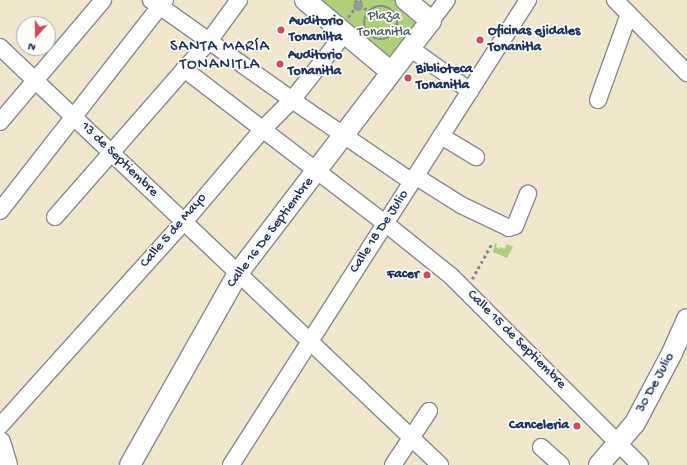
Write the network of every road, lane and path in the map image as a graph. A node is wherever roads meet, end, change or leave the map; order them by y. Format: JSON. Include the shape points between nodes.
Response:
{"nodes":[{"id":1,"x":103,"y":0,"type":"edge"},
{"id":2,"x":239,"y":0,"type":"edge"},
{"id":3,"x":305,"y":0,"type":"edge"},
{"id":4,"x":355,"y":0,"type":"edge"},
{"id":5,"x":362,"y":0,"type":"edge"},
{"id":6,"x":406,"y":0,"type":"edge"},
{"id":7,"x":447,"y":0,"type":"edge"},
{"id":8,"x":528,"y":0,"type":"edge"},
{"id":9,"x":615,"y":0,"type":"edge"},
{"id":10,"x":159,"y":2,"type":"edge"},
{"id":11,"x":359,"y":4,"type":"junction"},
{"id":12,"x":368,"y":11,"type":"junction"},
{"id":13,"x":629,"y":14,"type":"junction"},
{"id":14,"x":431,"y":21,"type":"junction"},
{"id":15,"x":344,"y":28,"type":"junction"},
{"id":16,"x":210,"y":41,"type":"junction"},
{"id":17,"x":0,"y":47,"type":"edge"},
{"id":18,"x":410,"y":48,"type":"junction"},
{"id":19,"x":184,"y":69,"type":"junction"},
{"id":20,"x":391,"y":72,"type":"junction"},
{"id":21,"x":687,"y":73,"type":"edge"},
{"id":22,"x":37,"y":80,"type":"junction"},
{"id":23,"x":470,"y":91,"type":"junction"},
{"id":24,"x":292,"y":100,"type":"junction"},
{"id":25,"x":598,"y":100,"type":"dead end"},
{"id":26,"x":74,"y":117,"type":"junction"},
{"id":27,"x":0,"y":122,"type":"edge"},
{"id":28,"x":263,"y":129,"type":"junction"},
{"id":29,"x":343,"y":135,"type":"junction"},
{"id":30,"x":441,"y":136,"type":"junction"},
{"id":31,"x":111,"y":154,"type":"junction"},
{"id":32,"x":476,"y":157,"type":"dead end"},
{"id":33,"x":318,"y":170,"type":"junction"},
{"id":34,"x":414,"y":179,"type":"junction"},
{"id":35,"x":528,"y":193,"type":"dead end"},
{"id":36,"x":0,"y":212,"type":"edge"},
{"id":37,"x":55,"y":217,"type":"dead end"},
{"id":38,"x":184,"y":222,"type":"junction"},
{"id":39,"x":385,"y":223,"type":"junction"},
{"id":40,"x":492,"y":243,"type":"dead end"},
{"id":41,"x":238,"y":273,"type":"junction"},
{"id":42,"x":466,"y":290,"type":"junction"},
{"id":43,"x":687,"y":319,"type":"edge"},
{"id":44,"x":311,"y":341,"type":"junction"},
{"id":45,"x":429,"y":411,"type":"dead end"},
{"id":46,"x":0,"y":426,"type":"edge"},
{"id":47,"x":410,"y":437,"type":"junction"},
{"id":48,"x":0,"y":442,"type":"edge"},
{"id":49,"x":620,"y":443,"type":"junction"},
{"id":50,"x":541,"y":447,"type":"dead end"},
{"id":51,"x":7,"y":465,"type":"edge"},
{"id":52,"x":130,"y":465,"type":"edge"},
{"id":53,"x":232,"y":465,"type":"edge"},
{"id":54,"x":393,"y":465,"type":"edge"},
{"id":55,"x":440,"y":465,"type":"edge"},
{"id":56,"x":561,"y":465,"type":"edge"},
{"id":57,"x":599,"y":465,"type":"edge"},
{"id":58,"x":640,"y":465,"type":"edge"}],
"edges":[{"from":1,"to":22,"type":"street"},
{"from":2,"to":16,"type":"street"},
{"from":3,"to":15,"type":"main road"},
{"from":4,"to":11,"type":"path"},
{"from":5,"to":11,"type":"path"},
{"from":6,"to":14,"type":"main road"},
{"from":7,"to":14,"type":"street"},
{"from":8,"to":23,"type":"street","name":"Calle 18 De Julio"},
{"from":9,"to":13,"type":"street"},
{"from":10,"to":16,"type":"street"},
{"from":10,"to":26,"type":"street"},
{"from":11,"to":12,"type":"path"},
{"from":11,"to":15,"type":"path"},
{"from":12,"to":12,"type":"path","via":[[364,27],[370,36],[380,40],[395,34],[399,22],[395,11],[384,6]]},
{"from":13,"to":21,"type":"street"},
{"from":13,"to":25,"type":"street"},
{"from":14,"to":18,"type":"main road","name":"Calle 16 De Septiembre"},
{"from":15,"to":20,"type":"main road"},
{"from":15,"to":24,"type":"street","name":"Calle 5 de Mayo"},
{"from":16,"to":19,"type":"street"},
{"from":16,"to":24,"type":"street"},
{"from":17,"to":22,"type":"street","name":"13 de Septiembre"},
{"from":18,"to":20,"type":"main road","name":"Calle 16 De Septiembre"},
{"from":18,"to":23,"type":"street"},
{"from":19,"to":28,"type":"street","name":"Calle 15 de Septiembre"},
{"from":19,"to":31,"type":"street"},
{"from":20,"to":29,"type":"main road","name":"Calle 16 De Septiembre"},
{"from":22,"to":26,"type":"street","name":"13 de Septiembre"},
{"from":22,"to":27,"type":"street"},
{"from":23,"to":30,"type":"street","name":"Calle 18 De Julio"},
{"from":24,"to":28,"type":"street","name":"Calle 5 de Mayo"},
{"from":24,"to":29,"type":"street"},
{"from":26,"to":31,"type":"street","name":"13 de Septiembre"},
{"from":26,"to":36,"type":"street"},
{"from":28,"to":33,"type":"street","name":"Calle 15 de Septiembre"},
{"from":28,"to":38,"type":"street","name":"Calle 5 de Mayo"},
{"from":29,"to":33,"type":"main road","name":"Calle 16 De Septiembre"},
{"from":29,"to":34,"type":"street"},
{"from":30,"to":32,"type":"street"},
{"from":30,"to":34,"type":"street","name":"Calle 18 De Julio"},
{"from":31,"to":37,"type":"street"},
{"from":31,"to":38,"type":"street","name":"13 de Septiembre"},
{"from":33,"to":39,"type":"street","name":"Calle 15 de Septiembre"},
{"from":33,"to":41,"type":"main road","name":"Calle 16 De Septiembre"},
{"from":34,"to":35,"type":"street","via":[[460,205],[509,228],[515,226]]},
{"from":34,"to":39,"type":"street","name":"Calle 18 De Julio"},
{"from":38,"to":41,"type":"street","name":"13 de Septiembre"},
{"from":38,"to":46,"type":"street","name":"Calle 5 de Mayo"},
{"from":39,"to":42,"type":"street","name":"Calle 15 de Septiembre"},
{"from":39,"to":44,"type":"street","name":"Calle 18 De Julio"},
{"from":40,"to":42,"type":"path"},
{"from":41,"to":44,"type":"street","name":"13 de Septiembre"},
{"from":41,"to":52,"type":"main road","name":"Calle 16 De Septiembre"},
{"from":42,"to":49,"type":"street","name":"Calle 15 de Septiembre"},
{"from":43,"to":49,"type":"main road","name":"30 De Julio","via":[[635,423]]},
{"from":44,"to":47,"type":"street","name":"13 de Septiembre"},
{"from":44,"to":53,"type":"street","name":"Calle 18 De Julio"},
{"from":45,"to":47,"type":"street"},
{"from":47,"to":54,"type":"street"},
{"from":47,"to":55,"type":"street","name":"13 de Septiembre"},
{"from":48,"to":51,"type":"main road"},
{"from":49,"to":57,"type":"main road","name":"30 De Julio"},
{"from":49,"to":58,"type":"street","name":"Calle 15 de Septiembre"},
{"from":50,"to":56,"type":"street"}]}
